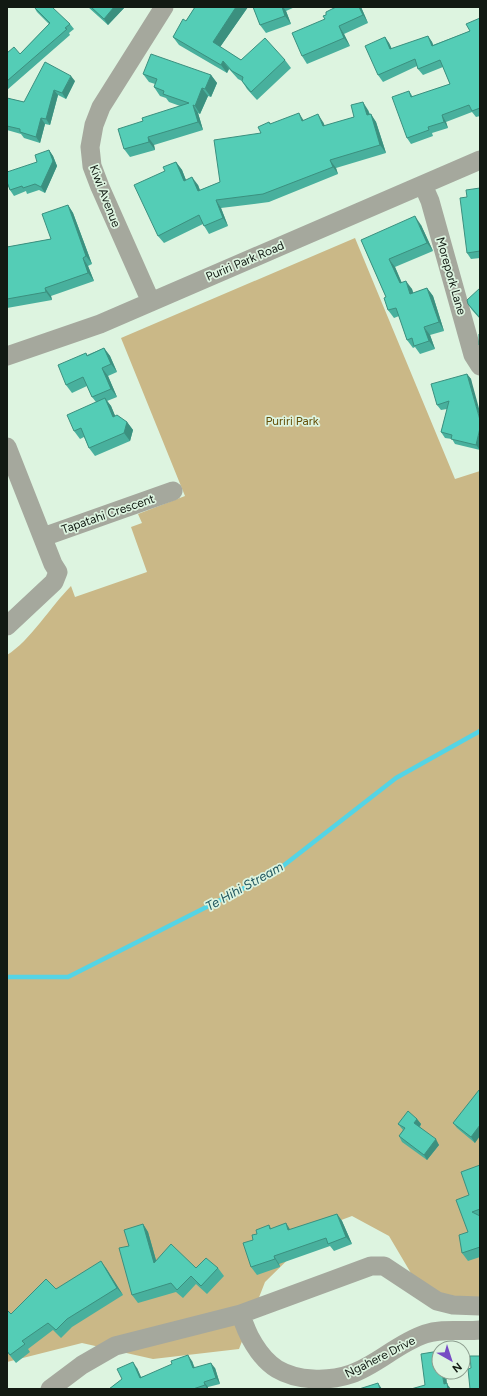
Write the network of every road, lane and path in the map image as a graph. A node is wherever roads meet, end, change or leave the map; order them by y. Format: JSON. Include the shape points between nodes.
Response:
{"nodes":[{"id":1,"x":164,"y":7,"type":"edge"},
{"id":2,"x":480,"y":160,"type":"edge"},
{"id":3,"x":423,"y":185,"type":"junction"},
{"id":4,"x":151,"y":302,"type":"junction"},
{"id":5,"x":7,"y":356,"type":"edge"},
{"id":6,"x":480,"y":366,"type":"edge"},
{"id":7,"x":7,"y":447,"type":"edge"},
{"id":8,"x":173,"y":491,"type":"dead end"},
{"id":9,"x":43,"y":537,"type":"junction"},
{"id":10,"x":7,"y":626,"type":"edge"},
{"id":11,"x":480,"y":1306,"type":"edge"},
{"id":12,"x":241,"y":1314,"type":"junction"},
{"id":13,"x":480,"y":1330,"type":"edge"},
{"id":14,"x":50,"y":1389,"type":"edge"}],
"edges":[{"from":1,"to":4,"type":"street","name":"Kiwi Avenue","via":[[100,107],[90,147],[92,166],[100,187]]},
{"from":2,"to":3,"type":"street","name":"Puriri Park Road"},
{"from":3,"to":4,"type":"street","name":"Puriri Park Road"},
{"from":3,"to":6,"type":"street","name":"Morepork Lane","via":[[430,201],[473,355]]},
{"from":4,"to":5,"type":"street","name":"Puriri Park Road","via":[[100,324]]},
{"from":7,"to":9,"type":"street"},
{"from":8,"to":9,"type":"street","name":"Tapatahi Crescent"},
{"from":9,"to":10,"type":"street","via":[[58,572],[54,582]]},
{"from":11,"to":12,"type":"street","via":[[453,1305],[437,1301],[384,1266],[371,1266]]},
{"from":12,"to":13,"type":"street","name":"Ngahere Drive","via":[[244,1326],[254,1343],[276,1368],[292,1376],[315,1379],[336,1379],[352,1374],[426,1334],[439,1331]]},
{"from":12,"to":14,"type":"street","via":[[115,1346],[82,1365]]}]}
